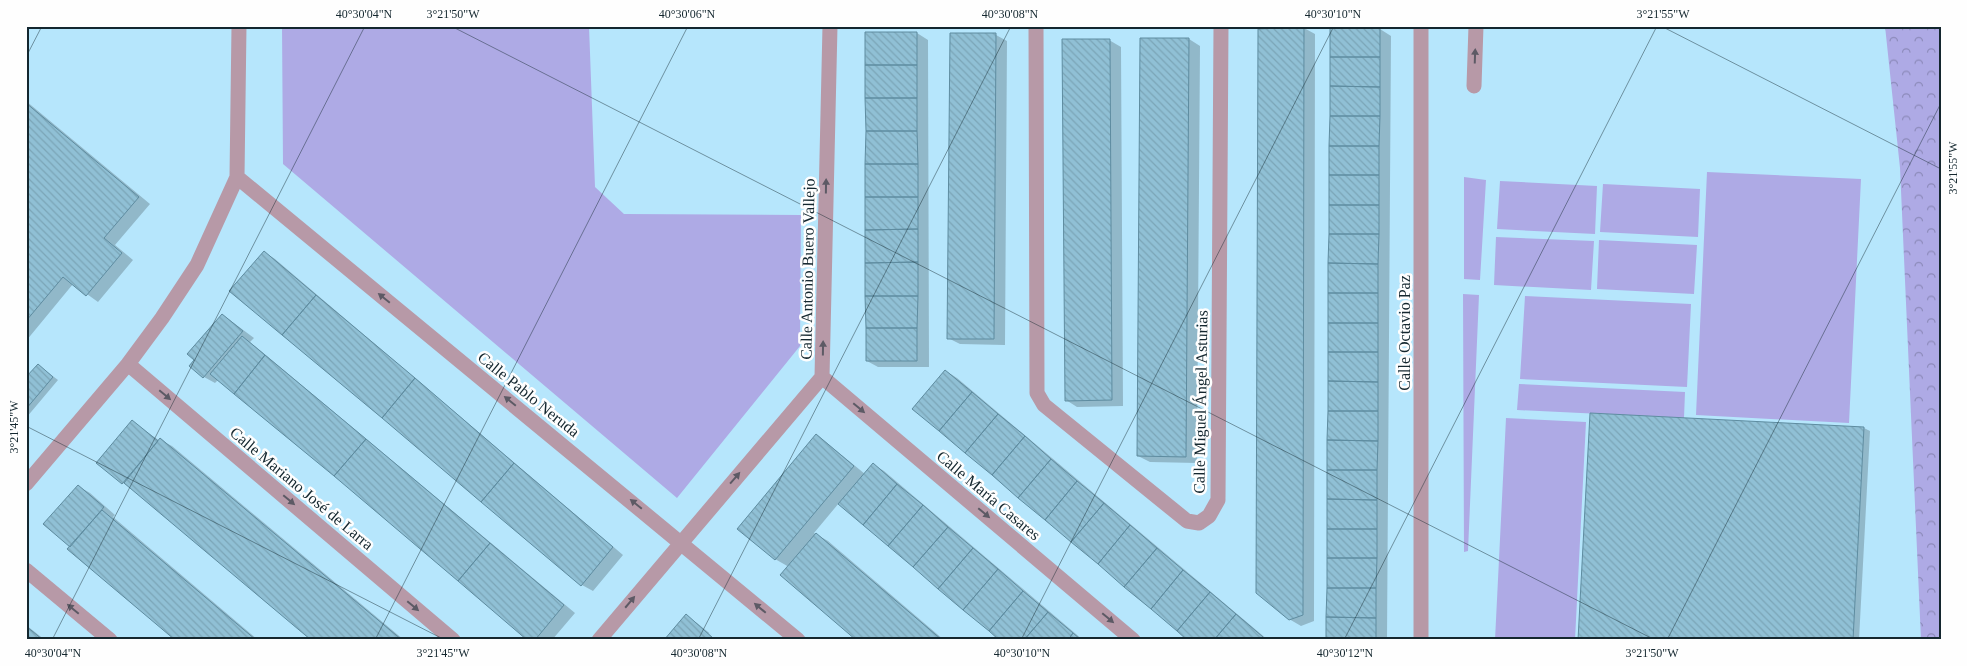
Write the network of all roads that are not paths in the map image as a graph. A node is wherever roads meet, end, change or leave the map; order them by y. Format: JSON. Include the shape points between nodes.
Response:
{"nodes":[{"id":1,"x":239,"y":26,"type":"edge"},
{"id":2,"x":830,"y":26,"type":"edge"},
{"id":3,"x":1036,"y":26,"type":"edge"},
{"id":4,"x":1221,"y":26,"type":"edge"},
{"id":5,"x":1421,"y":26,"type":"edge"},
{"id":6,"x":1476,"y":26,"type":"edge"},
{"id":7,"x":1474,"y":86,"type":"dead end"},
{"id":8,"x":237,"y":177,"type":"junction"},
{"id":9,"x":128,"y":364,"type":"junction"},
{"id":10,"x":822,"y":377,"type":"junction"},
{"id":11,"x":26,"y":484,"type":"edge"},
{"id":12,"x":681,"y":542,"type":"junction"},
{"id":13,"x":26,"y":570,"type":"edge"},
{"id":14,"x":110,"y":640,"type":"edge"},
{"id":15,"x":453,"y":640,"type":"edge"},
{"id":16,"x":599,"y":640,"type":"edge"},
{"id":17,"x":798,"y":640,"type":"edge"},
{"id":18,"x":1133,"y":640,"type":"edge"},
{"id":19,"x":1422,"y":640,"type":"edge"}],
"edges":[{"from":1,"to":8,"type":"street"},
{"from":10,"to":2,"type":"street","name":"Calle Antonio Buero Vallejo","one_way":true},
{"from":3,"to":4,"type":"street","name":"Calle Miguel Ángel Asturias","via":[[1037,393],[1044,405],[1186,521],[1199,523],[1209,516],[1218,500]]},
{"from":5,"to":19,"type":"street","name":"Calle Octavio Paz"},
{"from":7,"to":6,"type":"street","one_way":true},
{"from":8,"to":9,"type":"street","via":[[197,265]]},
{"from":12,"to":8,"type":"street","name":"Calle Pablo Neruda","one_way":true},
{"from":9,"to":11,"type":"street"},
{"from":9,"to":15,"type":"street","name":"Calle Mariano José de Larra","one_way":true},
{"from":12,"to":10,"type":"street","name":"Calle Antonio Buero Vallejo","one_way":true},
{"from":10,"to":18,"type":"street","name":"Calle María Casares","one_way":true},
{"from":16,"to":12,"type":"street","name":"Calle Antonio Buero Vallejo","one_way":true},
{"from":17,"to":12,"type":"street","name":"Calle Pablo Neruda","one_way":true},
{"from":14,"to":13,"type":"street","one_way":true}]}
